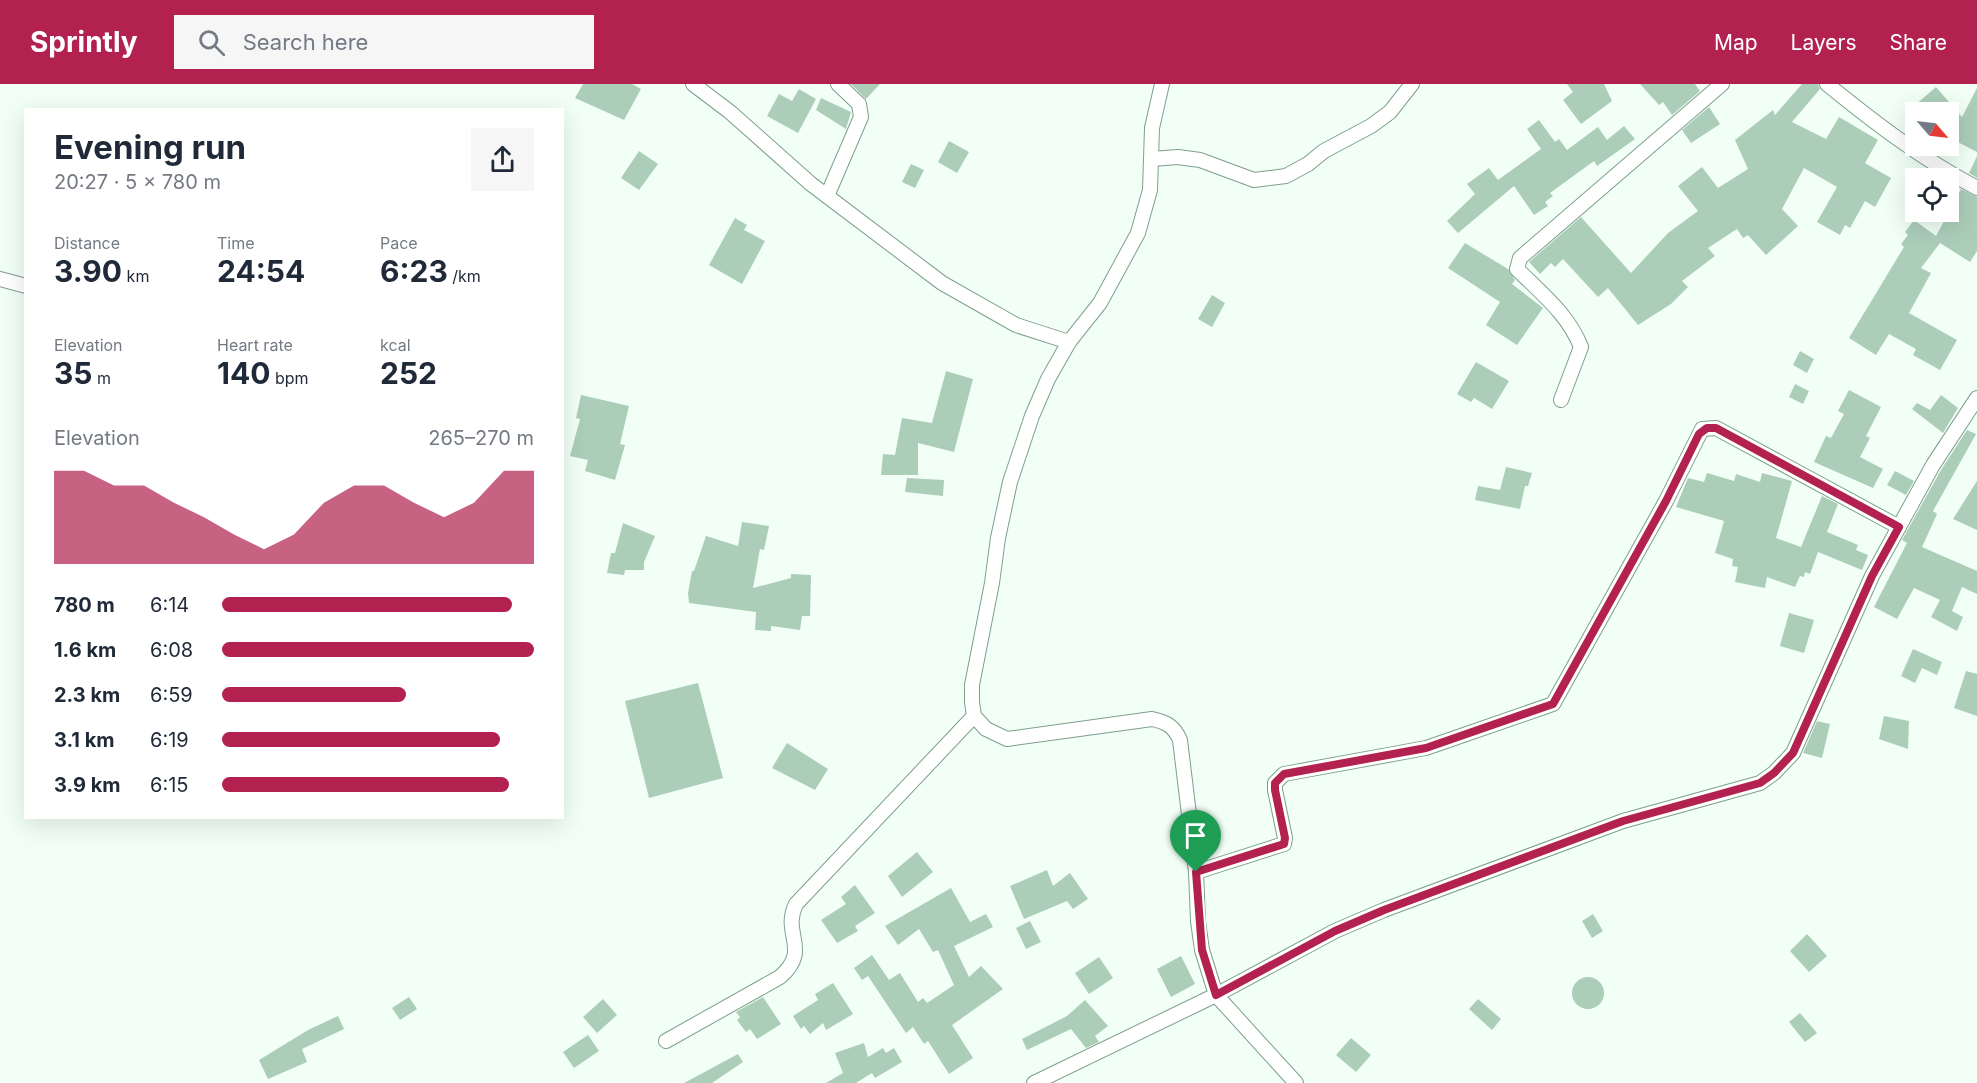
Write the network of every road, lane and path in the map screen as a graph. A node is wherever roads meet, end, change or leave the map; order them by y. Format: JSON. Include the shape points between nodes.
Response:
{"nodes":[{"id":1,"x":693,"y":84,"type":"edge"},
{"id":2,"x":838,"y":84,"type":"edge"},
{"id":3,"x":1162,"y":84,"type":"edge"},
{"id":4,"x":1412,"y":84,"type":"edge"},
{"id":5,"x":1827,"y":84,"type":"edge"},
{"id":6,"x":1718,"y":85,"type":"edge"},
{"id":7,"x":1152,"y":159,"type":"junction"},
{"id":8,"x":1977,"y":188,"type":"edge"},
{"id":9,"x":827,"y":196,"type":"junction"},
{"id":10,"x":0,"y":279,"type":"edge"},
{"id":11,"x":24,"y":285,"type":"edge"},
{"id":12,"x":1069,"y":342,"type":"junction"},
{"id":13,"x":1561,"y":400,"type":"dead end"},
{"id":14,"x":1976,"y":401,"type":"edge"},
{"id":15,"x":1899,"y":527,"type":"junction"},
{"id":16,"x":974,"y":716,"type":"junction"},
{"id":17,"x":1196,"y":872,"type":"junction"},
{"id":18,"x":1216,"y":995,"type":"junction"},
{"id":19,"x":666,"y":1041,"type":"dead end"},
{"id":20,"x":1034,"y":1083,"type":"edge"},
{"id":21,"x":1296,"y":1083,"type":"edge"}],
"edges":[{"from":1,"to":9,"type":"street"},
{"from":2,"to":9,"type":"street","via":[[859,104],[861,117]]},
{"from":3,"to":7,"type":"street","via":[[1152,128]]},
{"from":4,"to":7,"type":"street","via":[[1389,112],[1371,126],[1286,176],[1254,180],[1200,160]]},
{"from":5,"to":8,"type":"street","via":[[1879,127]]},
{"from":6,"to":13,"type":"street","via":[[1520,258],[1517,268],[1559,309],[1574,328],[1581,347]]},
{"from":7,"to":12,"type":"street","via":[[1150,190],[1138,233],[1100,303]]},
{"from":9,"to":12,"type":"street","via":[[942,283],[1016,325]]},
{"from":10,"to":11,"type":"street"},
{"from":12,"to":16,"type":"street","via":[[1032,416],[1010,482],[972,685]]},
{"from":14,"to":15,"type":"street","via":[[1933,465]]},
{"from":15,"to":17,"type":"street","via":[[1716,428],[1702,429],[1553,704],[1426,748],[1284,774],[1275,783],[1284,844]]},
{"from":15,"to":18,"type":"street","via":[[1872,576],[1793,753],[1774,773],[1749,786],[1623,821],[1384,910],[1335,931]]},
{"from":16,"to":17,"type":"street","via":[[996,736],[1016,740],[1141,719],[1170,724],[1180,740]]},
{"from":16,"to":19,"type":"street","via":[[796,904],[791,923],[796,948],[792,967]]},
{"from":17,"to":18,"type":"street","via":[[1202,950]]},
{"from":18,"to":20,"type":"street"},
{"from":18,"to":21,"type":"street"}]}
